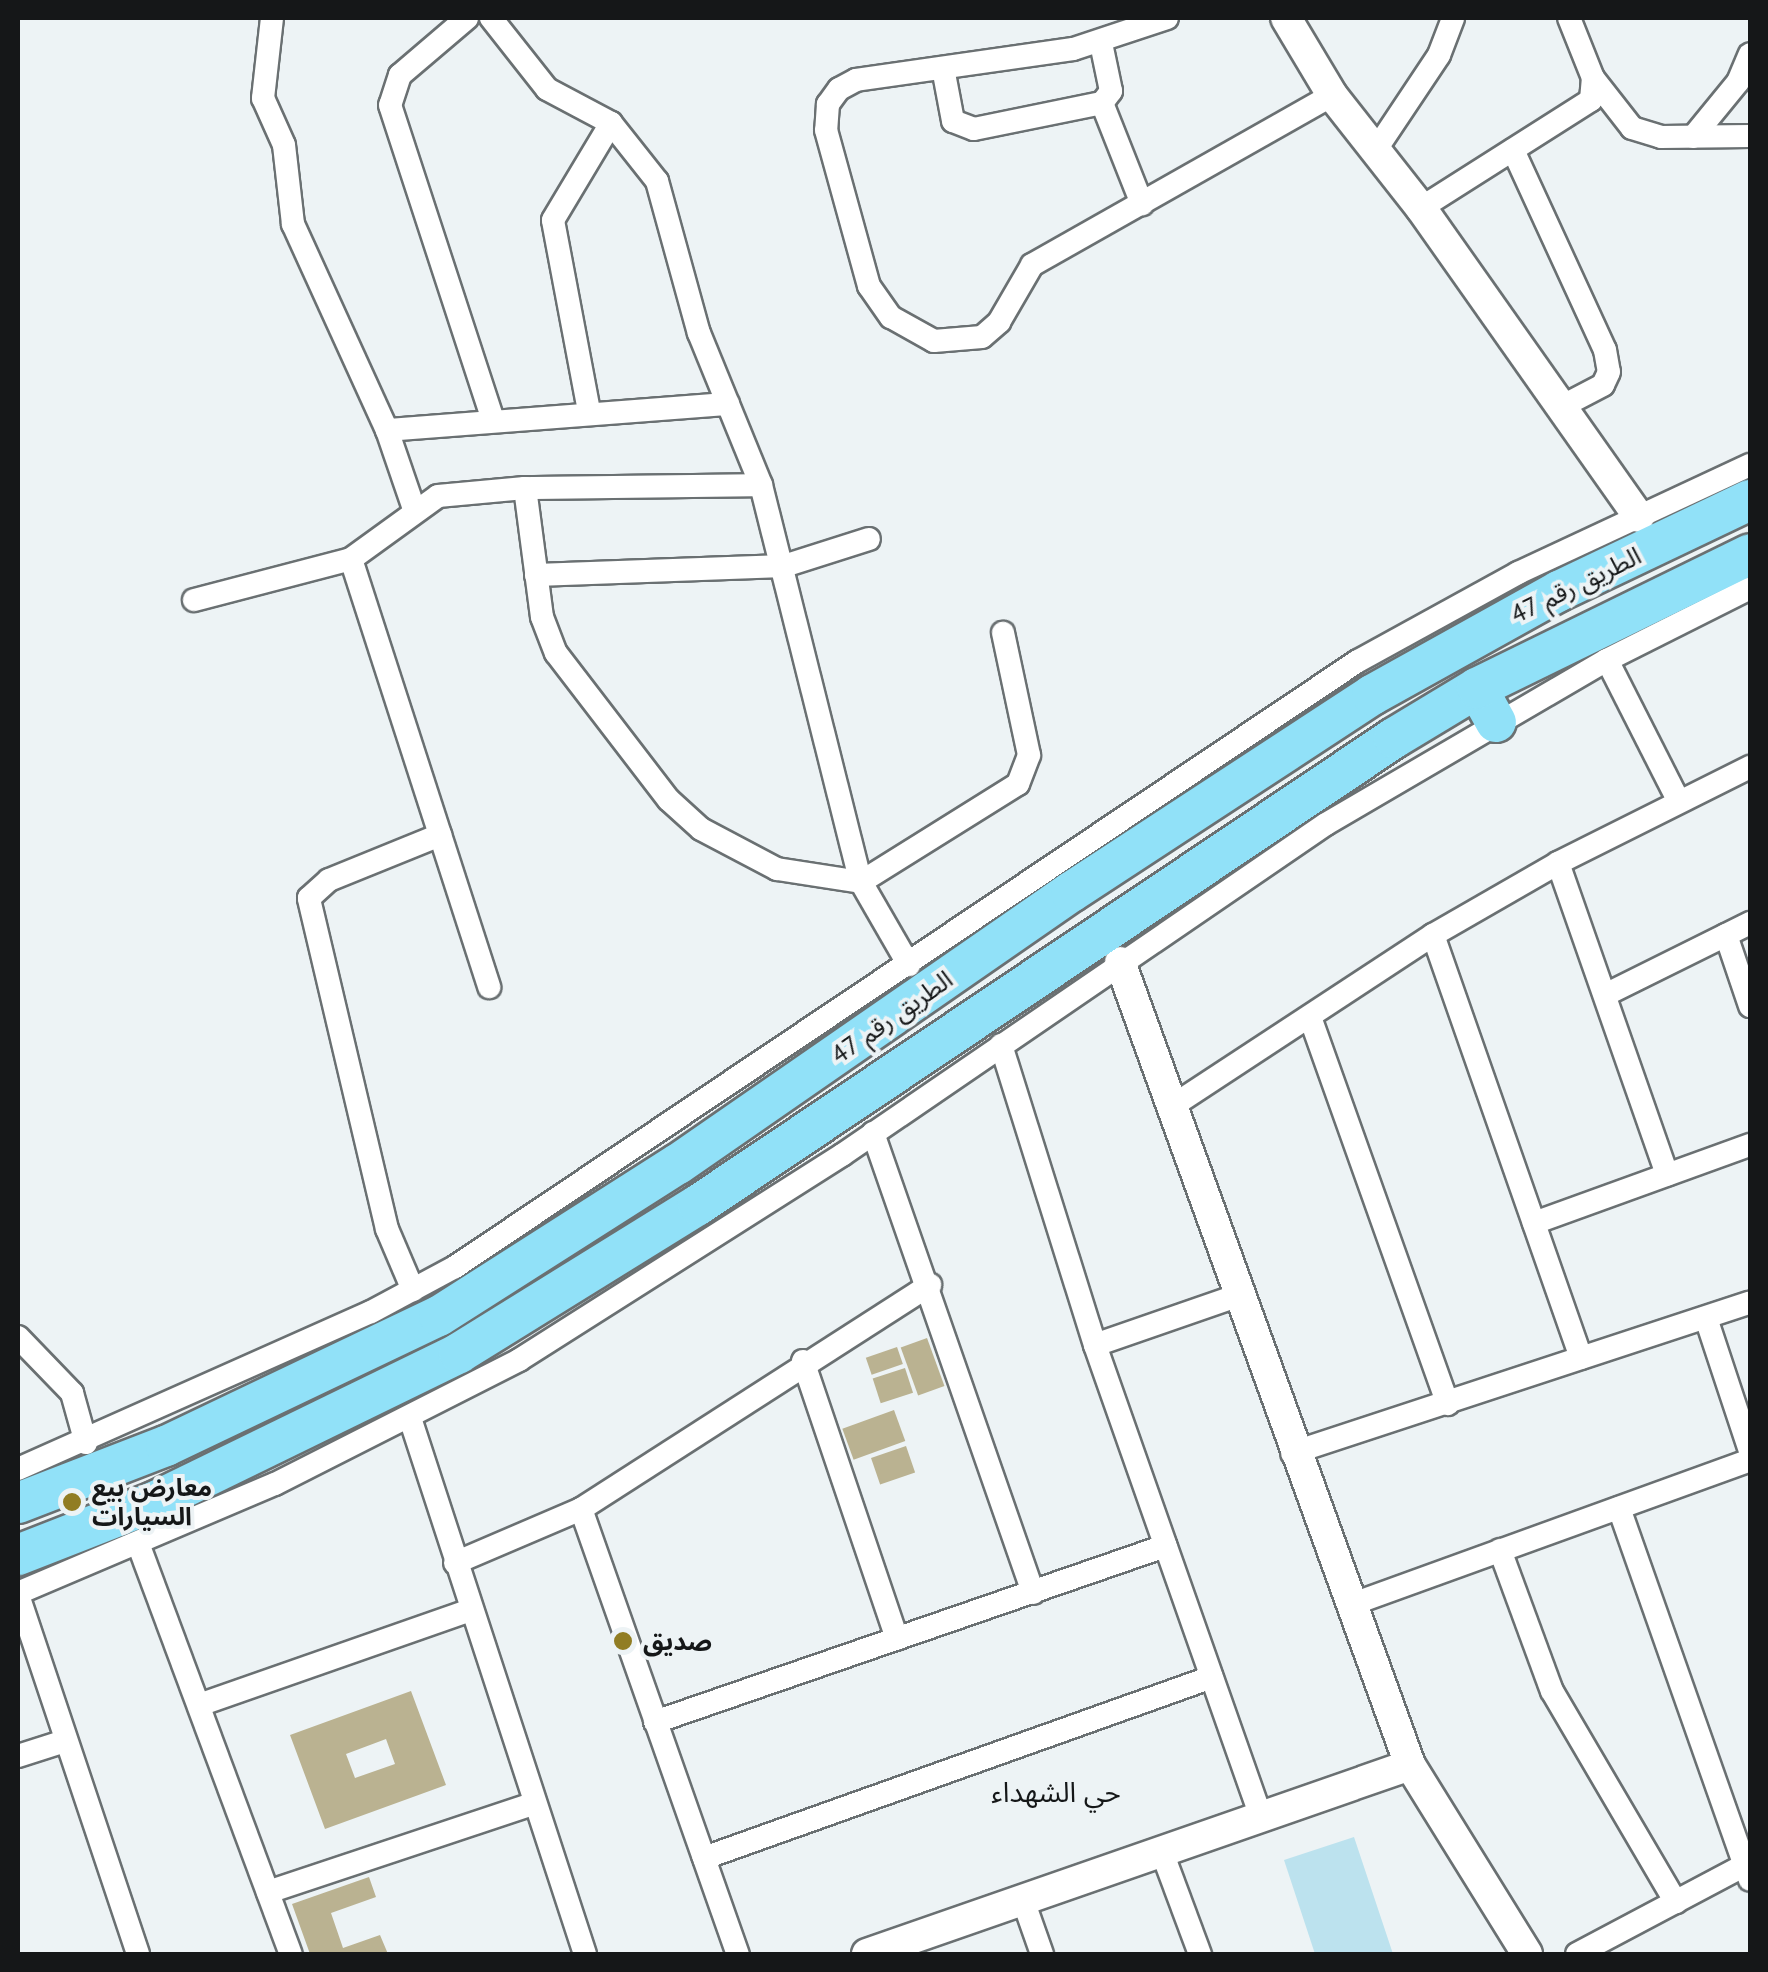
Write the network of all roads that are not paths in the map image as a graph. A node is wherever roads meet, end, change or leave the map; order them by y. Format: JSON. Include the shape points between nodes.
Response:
{"nodes":[{"id":1,"x":272,"y":18,"type":"edge"},
{"id":2,"x":467,"y":18,"type":"edge"},
{"id":3,"x":490,"y":18,"type":"edge"},
{"id":4,"x":1167,"y":18,"type":"edge"},
{"id":5,"x":1286,"y":18,"type":"edge"},
{"id":6,"x":1452,"y":18,"type":"edge"},
{"id":7,"x":1570,"y":18,"type":"edge"},
{"id":8,"x":1101,"y":43,"type":"junction"},
{"id":9,"x":1750,"y":54,"type":"edge"},
{"id":10,"x":944,"y":68,"type":"junction"},
{"id":11,"x":1593,"y":78,"type":"junction"},
{"id":12,"x":1332,"y":95,"type":"junction"},
{"id":13,"x":1102,"y":103,"type":"junction"},
{"id":14,"x":611,"y":122,"type":"junction"},
{"id":15,"x":1750,"y":136,"type":"edge"},
{"id":16,"x":1693,"y":137,"type":"junction"},
{"id":17,"x":1375,"y":150,"type":"junction"},
{"id":18,"x":1513,"y":150,"type":"junction"},
{"id":19,"x":1142,"y":204,"type":"junction"},
{"id":20,"x":1420,"y":208,"type":"junction"},
{"id":21,"x":728,"y":404,"type":"junction"},
{"id":22,"x":1561,"y":407,"type":"junction"},
{"id":23,"x":588,"y":410,"type":"junction"},
{"id":24,"x":492,"y":417,"type":"junction"},
{"id":25,"x":387,"y":430,"type":"junction"},
{"id":26,"x":1750,"y":465,"type":"edge"},
{"id":27,"x":761,"y":485,"type":"junction"},
{"id":28,"x":524,"y":488,"type":"junction"},
{"id":29,"x":1750,"y":500,"type":"edge"},
{"id":30,"x":414,"y":508,"type":"junction"},
{"id":31,"x":1647,"y":531,"type":"junction"},
{"id":32,"x":869,"y":539,"type":"dead end"},
{"id":33,"x":1750,"y":554,"type":"edge"},
{"id":34,"x":352,"y":559,"type":"junction"},
{"id":35,"x":784,"y":566,"type":"junction"},
{"id":36,"x":536,"y":575,"type":"junction"},
{"id":37,"x":1750,"y":588,"type":"edge"},
{"id":38,"x":1675,"y":590,"type":"junction"},
{"id":39,"x":194,"y":600,"type":"dead end"},
{"id":40,"x":1004,"y":633,"type":"dead end"},
{"id":41,"x":1606,"y":660,"type":"junction"},
{"id":42,"x":1487,"y":705,"type":"junction"},
{"id":43,"x":1750,"y":767,"type":"edge"},
{"id":44,"x":1678,"y":800,"type":"junction"},
{"id":45,"x":440,"y":836,"type":"junction"},
{"id":46,"x":1558,"y":863,"type":"junction"},
{"id":47,"x":861,"y":882,"type":"junction"},
{"id":48,"x":1750,"y":923,"type":"edge"},
{"id":49,"x":1726,"y":934,"type":"junction"},
{"id":50,"x":1432,"y":935,"type":"junction"},
{"id":51,"x":1120,"y":962,"type":"junction"},
{"id":52,"x":909,"y":964,"type":"junction"},
{"id":53,"x":490,"y":987,"type":"dead end"},
{"id":54,"x":1607,"y":994,"type":"junction"},
{"id":55,"x":1750,"y":1006,"type":"edge"},
{"id":56,"x":1310,"y":1018,"type":"junction"},
{"id":57,"x":848,"y":1026,"type":"junction"},
{"id":58,"x":1001,"y":1045,"type":"junction"},
{"id":59,"x":1171,"y":1107,"type":"junction"},
{"id":60,"x":873,"y":1133,"type":"junction"},
{"id":61,"x":1750,"y":1145,"type":"edge"},
{"id":62,"x":1667,"y":1175,"type":"junction"},
{"id":63,"x":1534,"y":1223,"type":"junction"},
{"id":64,"x":930,"y":1284,"type":"junction"},
{"id":65,"x":1240,"y":1294,"type":"junction"},
{"id":66,"x":1750,"y":1302,"type":"edge"},
{"id":67,"x":426,"y":1303,"type":"junction"},
{"id":68,"x":1706,"y":1318,"type":"junction"},
{"id":69,"x":18,"y":1337,"type":"edge"},
{"id":70,"x":1095,"y":1345,"type":"junction"},
{"id":71,"x":460,"y":1353,"type":"junction"},
{"id":72,"x":1581,"y":1358,"type":"junction"},
{"id":73,"x":803,"y":1361,"type":"junction"},
{"id":74,"x":1448,"y":1404,"type":"junction"},
{"id":75,"x":410,"y":1418,"type":"junction"},
{"id":76,"x":86,"y":1443,"type":"junction"},
{"id":77,"x":1750,"y":1452,"type":"edge"},
{"id":78,"x":1292,"y":1453,"type":"junction"},
{"id":79,"x":1750,"y":1460,"type":"edge"},
{"id":80,"x":268,"y":1468,"type":"junction"},
{"id":81,"x":18,"y":1469,"type":"edge"},
{"id":82,"x":18,"y":1503,"type":"edge"},
{"id":83,"x":1619,"y":1508,"type":"junction"},
{"id":84,"x":581,"y":1509,"type":"junction"},
{"id":85,"x":139,"y":1546,"type":"junction"},
{"id":86,"x":1165,"y":1546,"type":"junction"},
{"id":87,"x":1500,"y":1550,"type":"junction"},
{"id":88,"x":18,"y":1555,"type":"edge"},
{"id":89,"x":455,"y":1562,"type":"junction"},
{"id":90,"x":1033,"y":1593,"type":"junction"},
{"id":91,"x":18,"y":1594,"type":"edge"},
{"id":92,"x":1350,"y":1605,"type":"junction"},
{"id":93,"x":470,"y":1610,"type":"junction"},
{"id":94,"x":897,"y":1639,"type":"junction"},
{"id":95,"x":1212,"y":1677,"type":"junction"},
{"id":96,"x":199,"y":1706,"type":"junction"},
{"id":97,"x":655,"y":1722,"type":"junction"},
{"id":98,"x":62,"y":1742,"type":"junction"},
{"id":99,"x":18,"y":1756,"type":"edge"},
{"id":100,"x":1410,"y":1765,"type":"junction"},
{"id":101,"x":532,"y":1804,"type":"junction"},
{"id":102,"x":1261,"y":1817,"type":"junction"},
{"id":103,"x":1162,"y":1852,"type":"junction"},
{"id":104,"x":704,"y":1858,"type":"junction"},
{"id":105,"x":1748,"y":1873,"type":"edge"},
{"id":106,"x":268,"y":1892,"type":"junction"},
{"id":107,"x":1023,"y":1900,"type":"junction"},
{"id":108,"x":1676,"y":1902,"type":"junction"},
{"id":109,"x":138,"y":1954,"type":"edge"},
{"id":110,"x":291,"y":1954,"type":"edge"},
{"id":111,"x":585,"y":1954,"type":"edge"},
{"id":112,"x":738,"y":1954,"type":"edge"},
{"id":113,"x":867,"y":1954,"type":"edge"},
{"id":114,"x":1042,"y":1954,"type":"edge"},
{"id":115,"x":1200,"y":1954,"type":"edge"},
{"id":116,"x":1527,"y":1954,"type":"edge"},
{"id":117,"x":1577,"y":1954,"type":"edge"}],
"edges":[{"from":1,"to":25,"type":"street","via":[[263,98],[284,145],[293,224]]},
{"from":2,"to":24,"type":"street","via":[[400,75],[390,105]]},
{"from":3,"to":14,"type":"street","via":[[548,89]]},
{"from":4,"to":8,"type":"street"},
{"from":5,"to":12,"type":"street"},
{"from":6,"to":17,"type":"street","via":[[1439,56]]},
{"from":7,"to":11,"type":"street"},
{"from":8,"to":10,"type":"street"},
{"from":8,"to":13,"type":"street","via":[[1111,91]]},
{"from":9,"to":16,"type":"street","via":[[1738,82]]},
{"from":10,"to":13,"type":"street","via":[[953,121],[966,130]]},
{"from":10,"to":19,"type":"street","via":[[856,80],[839,89],[826,112],[870,286],[900,326],[947,343],[982,337],[999,322],[1032,265]]},
{"from":11,"to":16,"type":"street","via":[[1632,128]]},
{"from":11,"to":18,"type":"street","via":[[1592,100]]},
{"from":12,"to":17,"type":"street"},
{"from":12,"to":19,"type":"street"},
{"from":13,"to":19,"type":"street"},
{"from":14,"to":21,"type":"street","via":[[657,181],[688,302]]},
{"from":14,"to":23,"type":"street","via":[[553,220]]},
{"from":15,"to":16,"type":"street"},
{"from":17,"to":20,"type":"street"},
{"from":18,"to":20,"type":"street"},
{"from":18,"to":22,"type":"street","via":[[1606,350],[1610,372],[1603,386]]},
{"from":20,"to":22,"type":"street"},
{"from":21,"to":23,"type":"street"},
{"from":21,"to":27,"type":"street"},
{"from":22,"to":31,"type":"street"},
{"from":23,"to":24,"type":"street"},
{"from":24,"to":25,"type":"street"},
{"from":25,"to":30,"type":"street"},
{"from":26,"to":31,"type":"street"},
{"from":27,"to":28,"type":"street"},
{"from":27,"to":35,"type":"street"},
{"from":28,"to":30,"type":"street","via":[[438,496]]},
{"from":28,"to":36,"type":"street"},
{"from":29,"to":31,"type":"highway","name":"الطريق رقم 47"},
{"from":30,"to":34,"type":"street"},
{"from":31,"to":38,"type":"highway"},
{"from":31,"to":52,"type":"street","via":[[1466,599],[1358,661]]},
{"from":31,"to":57,"type":"highway","name":"الطريق رقم 47","via":[[1372,695],[1070,892]]},
{"from":32,"to":35,"type":"street"},
{"from":33,"to":38,"type":"highway","name":"الطريق رقم 47"},
{"from":34,"to":39,"type":"street"},
{"from":34,"to":45,"type":"street"},
{"from":35,"to":36,"type":"street"},
{"from":35,"to":47,"type":"street"},
{"from":36,"to":47,"type":"street","via":[[556,653],[669,800],[701,829],[776,869]]},
{"from":37,"to":41,"type":"street"},
{"from":38,"to":42,"type":"highway","name":"الطريق رقم 47"},
{"from":40,"to":47,"type":"street","via":[[1028,742],[1026,772],[1006,796]]},
{"from":41,"to":42,"type":"street"},
{"from":41,"to":44,"type":"street"},
{"from":42,"to":51,"type":"street"},
{"from":42,"to":71,"type":"highway","name":"الطريق رقم 47"},
{"from":43,"to":44,"type":"street"},
{"from":44,"to":46,"type":"street"},
{"from":45,"to":53,"type":"street"},
{"from":45,"to":67,"type":"street","via":[[329,880],[309,898],[383,1214]]},
{"from":46,"to":50,"type":"street"},
{"from":46,"to":54,"type":"street"},
{"from":47,"to":52,"type":"street"},
{"from":48,"to":49,"type":"street"},
{"from":49,"to":54,"type":"street"},
{"from":49,"to":55,"type":"street"},
{"from":50,"to":56,"type":"street"},
{"from":50,"to":63,"type":"street"},
{"from":51,"to":58,"type":"street"},
{"from":51,"to":59,"type":"street"},
{"from":52,"to":57,"type":"street"},
{"from":54,"to":62,"type":"street"},
{"from":56,"to":59,"type":"street"},
{"from":56,"to":74,"type":"street"},
{"from":57,"to":67,"type":"highway","name":"الطريق رقم 47"},
{"from":58,"to":60,"type":"street"},
{"from":58,"to":70,"type":"street"},
{"from":59,"to":65,"type":"street"},
{"from":60,"to":64,"type":"street"},
{"from":60,"to":75,"type":"street","via":[[609,1307]]},
{"from":61,"to":62,"type":"street"},
{"from":62,"to":63,"type":"street"},
{"from":63,"to":72,"type":"street"},
{"from":64,"to":73,"type":"street"},
{"from":64,"to":90,"type":"street"},
{"from":65,"to":70,"type":"street"},
{"from":65,"to":78,"type":"street"},
{"from":66,"to":68,"type":"street"},
{"from":67,"to":71,"type":"highway"},
{"from":67,"to":76,"type":"street"},
{"from":67,"to":82,"type":"highway","name":"الطريق رقم 47","via":[[166,1446]]},
{"from":68,"to":72,"type":"street"},
{"from":68,"to":77,"type":"street"},
{"from":69,"to":76,"type":"street","via":[[72,1392]]},
{"from":70,"to":86,"type":"street"},
{"from":71,"to":80,"type":"highway","name":"الطريق رقم 47"},
{"from":72,"to":74,"type":"street"},
{"from":73,"to":84,"type":"street"},
{"from":73,"to":94,"type":"street"},
{"from":74,"to":78,"type":"street"},
{"from":75,"to":80,"type":"street"},
{"from":75,"to":89,"type":"street"},
{"from":76,"to":81,"type":"street"},
{"from":78,"to":92,"type":"street"},
{"from":79,"to":83,"type":"street"},
{"from":80,"to":85,"type":"street"},
{"from":80,"to":88,"type":"highway","name":"الطريق رقم 47"},
{"from":83,"to":87,"type":"street"},
{"from":83,"to":105,"type":"street"},
{"from":84,"to":89,"type":"street"},
{"from":84,"to":97,"type":"street"},
{"from":85,"to":91,"type":"street"},
{"from":85,"to":96,"type":"street"},
{"from":86,"to":90,"type":"street"},
{"from":86,"to":95,"type":"street"},
{"from":87,"to":92,"type":"street"},
{"from":87,"to":108,"type":"street","via":[[1552,1691]]},
{"from":89,"to":93,"type":"street"},
{"from":90,"to":94,"type":"street"},
{"from":91,"to":98,"type":"street"},
{"from":92,"to":100,"type":"street"},
{"from":93,"to":96,"type":"street"},
{"from":93,"to":101,"type":"street"},
{"from":94,"to":97,"type":"street"},
{"from":95,"to":102,"type":"street"},
{"from":95,"to":104,"type":"street"},
{"from":96,"to":106,"type":"street"},
{"from":97,"to":104,"type":"street"},
{"from":98,"to":99,"type":"street"},
{"from":98,"to":109,"type":"street"},
{"from":100,"to":102,"type":"street"},
{"from":100,"to":116,"type":"street"},
{"from":101,"to":106,"type":"street"},
{"from":101,"to":111,"type":"street"},
{"from":102,"to":103,"type":"street"},
{"from":103,"to":107,"type":"street"},
{"from":103,"to":115,"type":"street"},
{"from":104,"to":112,"type":"street"},
{"from":105,"to":108,"type":"street"},
{"from":106,"to":110,"type":"street"},
{"from":107,"to":113,"type":"street"},
{"from":107,"to":114,"type":"street"},
{"from":108,"to":117,"type":"street"}]}
